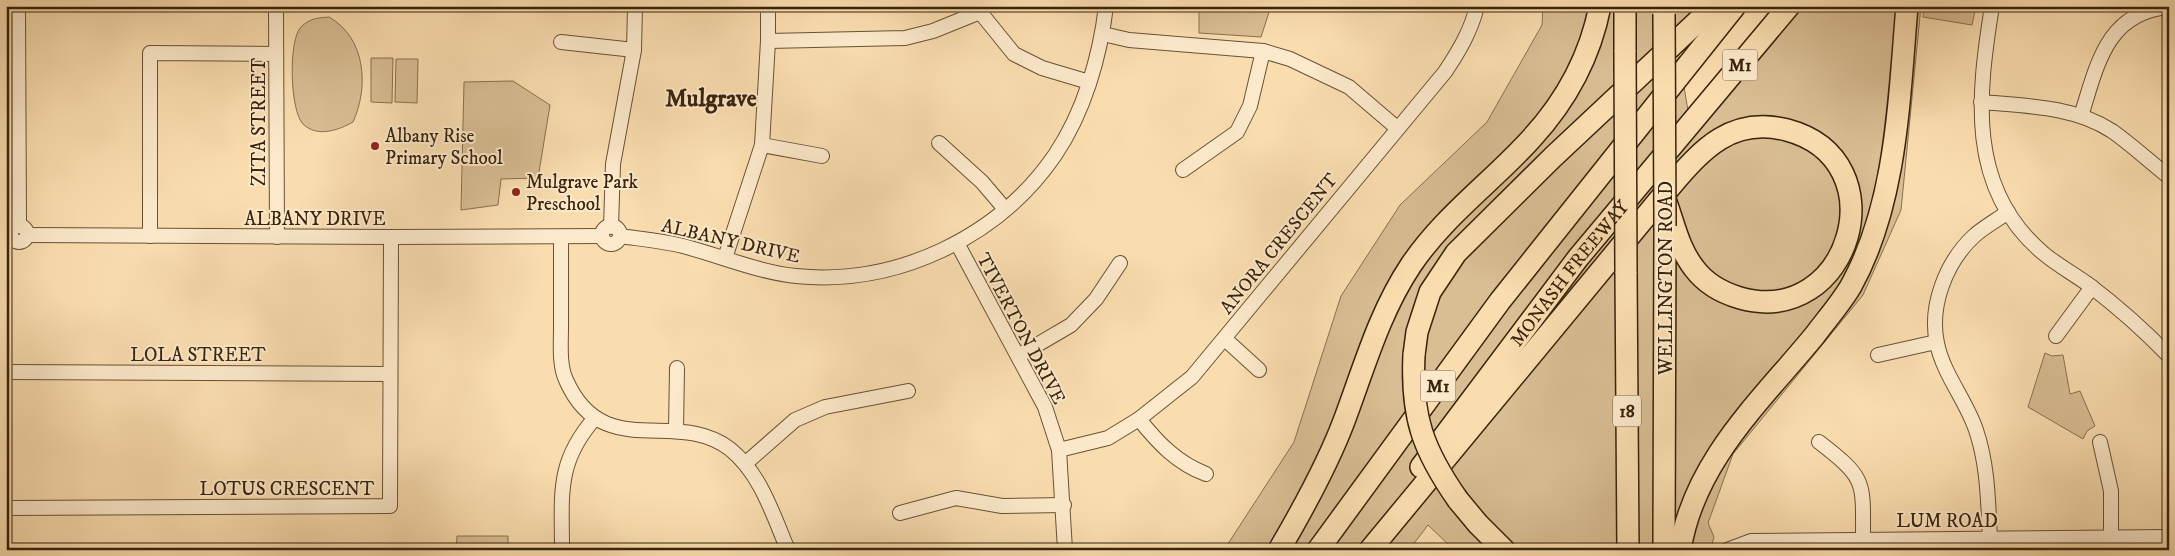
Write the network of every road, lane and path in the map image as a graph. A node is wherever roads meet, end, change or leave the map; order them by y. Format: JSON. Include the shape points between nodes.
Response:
{"nodes":[{"id":1,"x":18,"y":6,"type":"edge"},
{"id":2,"x":276,"y":6,"type":"edge"},
{"id":3,"x":635,"y":6,"type":"edge"},
{"id":4,"x":768,"y":6,"type":"edge"},
{"id":5,"x":1106,"y":6,"type":"edge"},
{"id":6,"x":1477,"y":6,"type":"edge"},
{"id":7,"x":1600,"y":6,"type":"edge"},
{"id":8,"x":1625,"y":6,"type":"edge"},
{"id":9,"x":1714,"y":6,"type":"edge"},
{"id":10,"x":1735,"y":6,"type":"edge"},
{"id":11,"x":1789,"y":6,"type":"edge"},
{"id":12,"x":1907,"y":6,"type":"edge"},
{"id":13,"x":1992,"y":6,"type":"edge"},
{"id":14,"x":2169,"y":7,"type":"edge"},
{"id":15,"x":980,"y":9,"type":"edge"},
{"id":16,"x":1664,"y":10,"type":"edge"},
{"id":17,"x":1103,"y":34,"type":"junction"},
{"id":18,"x":768,"y":40,"type":"junction"},
{"id":19,"x":561,"y":42,"type":"dead end"},
{"id":20,"x":634,"y":50,"type":"junction"},
{"id":21,"x":1263,"y":50,"type":"junction"},
{"id":22,"x":276,"y":54,"type":"junction"},
{"id":23,"x":1089,"y":82,"type":"junction"},
{"id":24,"x":1981,"y":102,"type":"junction"},
{"id":25,"x":2082,"y":116,"type":"junction"},
{"id":26,"x":1397,"y":128,"type":"junction"},
{"id":27,"x":939,"y":144,"type":"dead end"},
{"id":28,"x":762,"y":145,"type":"junction"},
{"id":29,"x":822,"y":156,"type":"dead end"},
{"id":30,"x":1182,"y":170,"type":"dead end"},
{"id":31,"x":2169,"y":177,"type":"edge"},
{"id":32,"x":1005,"y":210,"type":"junction"},
{"id":33,"x":2008,"y":212,"type":"junction"},
{"id":34,"x":1668,"y":222,"type":"junction"},
{"id":35,"x":16,"y":232,"type":"edge"},
{"id":36,"x":611,"y":233,"type":"junction"},
{"id":37,"x":150,"y":236,"type":"junction"},
{"id":38,"x":277,"y":237,"type":"junction"},
{"id":39,"x":561,"y":237,"type":"junction"},
{"id":40,"x":391,"y":238,"type":"junction"},
{"id":41,"x":956,"y":243,"type":"junction"},
{"id":42,"x":726,"y":258,"type":"junction"},
{"id":43,"x":1120,"y":263,"type":"dead end"},
{"id":44,"x":2092,"y":288,"type":"junction"},
{"id":45,"x":2056,"y":336,"type":"dead end"},
{"id":46,"x":1225,"y":339,"type":"junction"},
{"id":47,"x":1936,"y":342,"type":"junction"},
{"id":48,"x":1878,"y":355,"type":"dead end"},
{"id":49,"x":1018,"y":356,"type":"junction"},
{"id":50,"x":2169,"y":356,"type":"edge"},
{"id":51,"x":677,"y":368,"type":"dead end"},
{"id":52,"x":1259,"y":370,"type":"dead end"},
{"id":53,"x":6,"y":372,"type":"edge"},
{"id":54,"x":390,"y":374,"type":"junction"},
{"id":55,"x":908,"y":391,"type":"dead end"},
{"id":56,"x":595,"y":418,"type":"junction"},
{"id":57,"x":1139,"y":419,"type":"junction"},
{"id":58,"x":676,"y":431,"type":"junction"},
{"id":59,"x":1819,"y":442,"type":"dead end"},
{"id":60,"x":2100,"y":442,"type":"dead end"},
{"id":61,"x":1059,"y":450,"type":"junction"},
{"id":62,"x":746,"y":463,"type":"junction"},
{"id":63,"x":1206,"y":474,"type":"dead end"},
{"id":64,"x":1064,"y":505,"type":"junction"},
{"id":65,"x":6,"y":508,"type":"edge"},
{"id":66,"x":900,"y":513,"type":"dead end"},
{"id":67,"x":2169,"y":537,"type":"edge"},
{"id":68,"x":2111,"y":538,"type":"junction"},
{"id":69,"x":1990,"y":539,"type":"junction"},
{"id":70,"x":1863,"y":540,"type":"junction"},
{"id":71,"x":2083,"y":544,"type":"edge"},
{"id":72,"x":562,"y":550,"type":"edge"},
{"id":73,"x":788,"y":550,"type":"edge"},
{"id":74,"x":1066,"y":550,"type":"edge"},
{"id":75,"x":1278,"y":550,"type":"edge"},
{"id":76,"x":1318,"y":550,"type":"edge"},
{"id":77,"x":1361,"y":550,"type":"edge"},
{"id":78,"x":1370,"y":550,"type":"edge"},
{"id":79,"x":1504,"y":550,"type":"edge"},
{"id":80,"x":1628,"y":550,"type":"edge"},
{"id":81,"x":1664,"y":550,"type":"edge"},
{"id":82,"x":1680,"y":550,"type":"edge"},
{"id":83,"x":1727,"y":550,"type":"edge"}],
"edges":[{"from":1,"to":35,"type":"street"},
{"from":2,"to":22,"type":"street","name":"ZITA STREET"},
{"from":3,"to":20,"type":"street"},
{"from":4,"to":18,"type":"street"},
{"from":5,"to":17,"type":"street","name":"ALBANY DRIVE"},
{"from":6,"to":26,"type":"street","name":"ANORA CRESCENT","via":[[1461,48]]},
{"from":7,"to":75,"type":"highway","via":[[1590,47],[1565,97],[1531,139],[1443,225],[1406,273],[1387,306],[1318,479]]},
{"from":8,"to":80,"type":"highway","name":"WELLINGTON ROAD","number":"18","bridge":true},
{"from":9,"to":79,"type":"highway","bridge":true,"via":[[1456,253],[1430,292],[1417,332],[1412,384],[1422,433],[1434,465],[1458,500]]},
{"from":10,"to":76,"type":"highway","name":"MONASH FREEWAY","number":"M1","via":[[1500,301]]},
{"from":11,"to":77,"type":"highway","name":"MONASH FREEWAY","number":"M1","via":[[1578,258]]},
{"from":12,"to":82,"type":"highway","via":[[1888,177],[1868,253],[1850,288],[1824,323],[1739,422],[1722,447],[1697,494]]},
{"from":13,"to":24,"type":"street"},
{"from":14,"to":25,"type":"street","via":[[2144,12],[2116,32],[2102,53]]},
{"from":15,"to":18,"type":"street","via":[[932,31],[905,38]]},
{"from":15,"to":23,"type":"street","via":[[1014,54],[1042,68]]},
{"from":16,"to":34,"type":"highway","name":"WELLINGTON ROAD","number":"18","bridge":true,"via":[[1665,198]]},
{"from":17,"to":21,"type":"street","via":[[1129,40]]},
{"from":17,"to":23,"type":"street","name":"ALBANY DRIVE"},
{"from":18,"to":28,"type":"street"},
{"from":19,"to":20,"type":"street"},
{"from":20,"to":36,"type":"street","via":[[613,164]]},
{"from":21,"to":26,"type":"street","via":[[1349,86]]},
{"from":21,"to":30,"type":"street","via":[[1250,106],[1237,132]]},
{"from":22,"to":37,"type":"street","via":[[150,53]]},
{"from":22,"to":38,"type":"street","name":"ZITA STREET"},
{"from":23,"to":32,"type":"street","name":"ALBANY DRIVE","via":[[1077,115],[1055,155]]},
{"from":24,"to":25,"type":"street","via":[[2057,110]]},
{"from":24,"to":33,"type":"street","via":[[1981,133],[1987,164]]},
{"from":25,"to":31,"type":"street","via":[[2111,131]]},
{"from":26,"to":46,"type":"street","name":"ANORA CRESCENT"},
{"from":27,"to":32,"type":"street","via":[[982,182]]},
{"from":28,"to":29,"type":"street"},
{"from":28,"to":42,"type":"street"},
{"from":32,"to":41,"type":"street","name":"ALBANY DRIVE"},
{"from":33,"to":44,"type":"street","via":[[2042,252]]},
{"from":33,"to":47,"type":"street","via":[[1976,234],[1951,265],[1938,298]]},
{"from":34,"to":78,"type":"highway","via":[[1694,268],[1704,279],[1728,294],[1764,301],[1794,296],[1822,279],[1845,249],[1852,214],[1843,174],[1822,148],[1806,138],[1788,130],[1764,126],[1737,130],[1716,140],[1691,162],[1633,230]]},
{"from":34,"to":81,"type":"highway","name":"WELLINGTON ROAD","number":"18"},
{"from":35,"to":37,"type":"street","name":"ALBANY DRIVE"},
{"from":36,"to":39,"type":"street","name":"ALBANY DRIVE"},
{"from":36,"to":42,"type":"street","name":"ALBANY DRIVE"},
{"from":37,"to":38,"type":"street","name":"ALBANY DRIVE"},
{"from":38,"to":40,"type":"street","name":"ALBANY DRIVE"},
{"from":39,"to":40,"type":"street","name":"ALBANY DRIVE"},
{"from":39,"to":56,"type":"street","via":[[561,356],[565,379],[581,405]]},
{"from":40,"to":54,"type":"street","name":"LOTUS CRESCENT"},
{"from":41,"to":42,"type":"street","name":"ALBANY DRIVE","via":[[902,266],[859,275],[796,276]]},
{"from":41,"to":49,"type":"street","name":"TIVERTON DRIVE"},
{"from":43,"to":49,"type":"street","via":[[1096,299],[1071,326]]},
{"from":44,"to":45,"type":"street"},
{"from":44,"to":50,"type":"street","via":[[2129,317]]},
{"from":46,"to":52,"type":"street"},
{"from":46,"to":57,"type":"street","name":"ANORA CRESCENT","via":[[1192,377]]},
{"from":47,"to":48,"type":"street"},
{"from":47,"to":69,"type":"street","via":[[1979,441],[1987,480]]},
{"from":49,"to":61,"type":"street","name":"TIVERTON DRIVE","via":[[1045,407]]},
{"from":51,"to":58,"type":"street"},
{"from":53,"to":54,"type":"street","name":"LOLA STREET"},
{"from":54,"to":65,"type":"street","name":"LOTUS CRESCENT","via":[[390,506]]},
{"from":55,"to":62,"type":"street","via":[[824,407],[795,420]]},
{"from":56,"to":58,"type":"street","via":[[629,431]]},
{"from":56,"to":72,"type":"street","via":[[566,463],[562,493]]},
{"from":57,"to":61,"type":"street","name":"ANORA CRESCENT","via":[[1108,438]]},
{"from":57,"to":63,"type":"street","via":[[1172,455],[1189,468]]},
{"from":58,"to":62,"type":"street","via":[[712,439]]},
{"from":59,"to":70,"type":"street","via":[[1845,462],[1860,481]]},
{"from":60,"to":68,"type":"street","via":[[2110,486]]},
{"from":61,"to":64,"type":"street","name":"TIVERTON DRIVE"},
{"from":62,"to":73,"type":"street","via":[[760,485]]},
{"from":64,"to":66,"type":"street","via":[[1002,506],[956,498]]},
{"from":64,"to":74,"type":"street","name":"TIVERTON DRIVE"},
{"from":67,"to":68,"type":"street","name":"LUM ROAD"},
{"from":68,"to":71,"type":"street","name":"LUM ROAD"},
{"from":69,"to":70,"type":"street","name":"LUM ROAD"},
{"from":69,"to":71,"type":"street","name":"LUM ROAD"},
{"from":70,"to":83,"type":"street","name":"LUM ROAD","via":[[1751,541]]}]}
